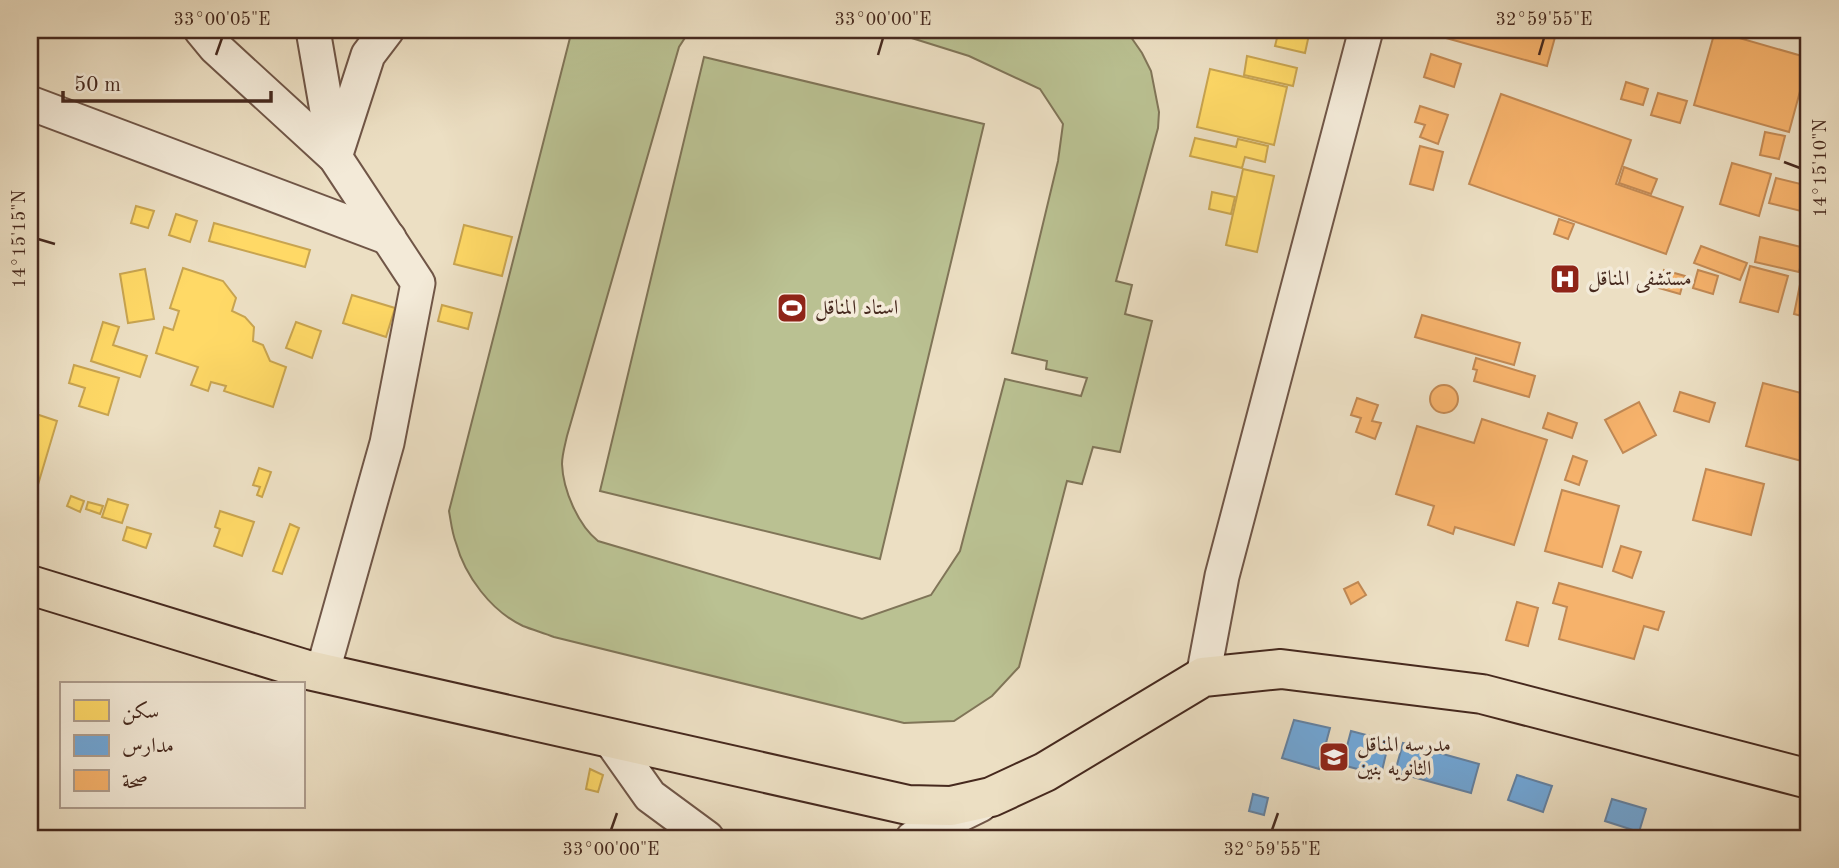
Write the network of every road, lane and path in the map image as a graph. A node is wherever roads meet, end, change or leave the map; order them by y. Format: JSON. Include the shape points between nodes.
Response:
{"nodes":[{"id":1,"x":201,"y":30,"type":"edge"},
{"id":2,"x":313,"y":30,"type":"edge"},
{"id":3,"x":387,"y":30,"type":"edge"},
{"id":4,"x":1366,"y":30,"type":"edge"},
{"id":5,"x":30,"y":103,"type":"edge"},
{"id":6,"x":335,"y":157,"type":"junction"},
{"id":7,"x":389,"y":239,"type":"junction"},
{"id":8,"x":30,"y":585,"type":"edge"},
{"id":9,"x":322,"y":674,"type":"junction"},
{"id":10,"x":1203,"y":677,"type":"junction"},
{"id":11,"x":609,"y":738,"type":"junction"},
{"id":12,"x":1045,"y":772,"type":"junction"},
{"id":13,"x":1809,"y":779,"type":"edge"},
{"id":14,"x":707,"y":838,"type":"edge"},
{"id":15,"x":913,"y":838,"type":"edge"}],
"edges":[{"from":1,"to":6,"type":"street"},
{"from":2,"to":6,"type":"street"},
{"from":3,"to":6,"type":"street","via":[[368,55]]},
{"from":4,"to":10,"type":"street","via":[[1222,576]]},
{"from":5,"to":7,"type":"street"},
{"from":6,"to":7,"type":"street"},
{"from":7,"to":9,"type":"street","via":[[418,283],[387,443]]},
{"from":8,"to":9,"type":"main road"},
{"from":9,"to":11,"type":"main road"},
{"from":10,"to":12,"type":"main road"},
{"from":10,"to":13,"type":"main road","via":[[1281,669],[1482,694]]},
{"from":11,"to":12,"type":"main road","via":[[908,805],[951,806],[991,797]]},
{"from":11,"to":14,"type":"street","via":[[650,796]]},
{"from":12,"to":15,"type":"street"}]}
